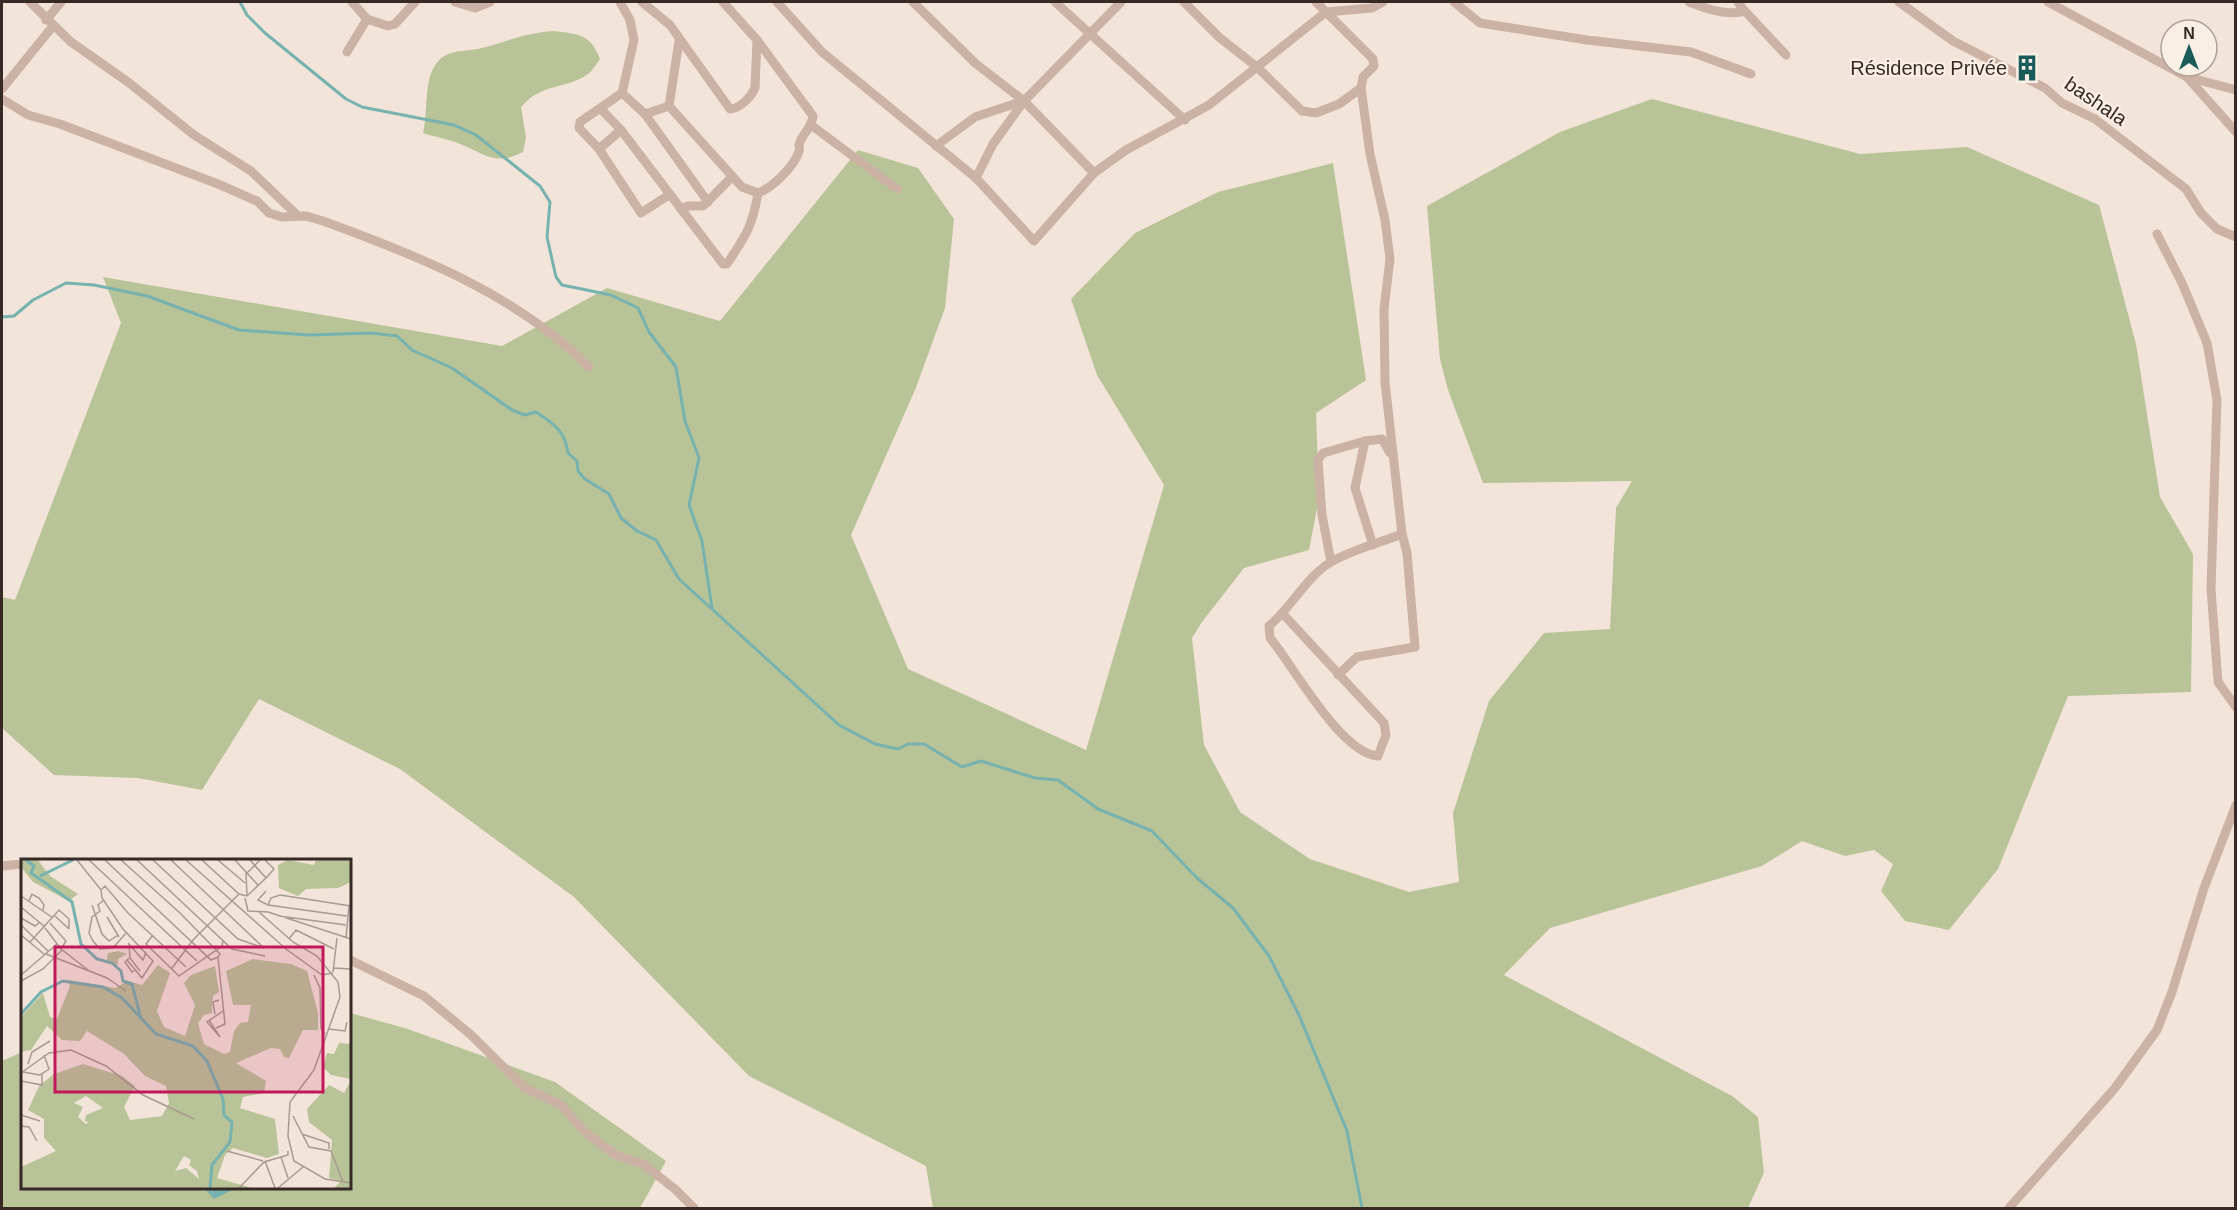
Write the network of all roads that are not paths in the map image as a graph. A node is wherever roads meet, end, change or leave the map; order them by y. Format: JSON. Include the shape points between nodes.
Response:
{"nodes":[{"id":1,"x":30,"y":2,"type":"edge"},
{"id":2,"x":61,"y":2,"type":"edge"},
{"id":3,"x":352,"y":2,"type":"edge"},
{"id":4,"x":415,"y":2,"type":"edge"},
{"id":5,"x":455,"y":2,"type":"edge"},
{"id":6,"x":490,"y":2,"type":"edge"},
{"id":7,"x":620,"y":2,"type":"edge"},
{"id":8,"x":642,"y":2,"type":"edge"},
{"id":9,"x":723,"y":2,"type":"edge"},
{"id":10,"x":777,"y":2,"type":"edge"},
{"id":11,"x":913,"y":2,"type":"edge"},
{"id":12,"x":1055,"y":2,"type":"edge"},
{"id":13,"x":1121,"y":2,"type":"edge"},
{"id":14,"x":1184,"y":2,"type":"edge"},
{"id":15,"x":1316,"y":2,"type":"edge"},
{"id":16,"x":1383,"y":2,"type":"edge"},
{"id":17,"x":1454,"y":2,"type":"edge"},
{"id":18,"x":1689,"y":2,"type":"edge"},
{"id":19,"x":1899,"y":2,"type":"edge"},
{"id":20,"x":2048,"y":2,"type":"edge"},
{"id":21,"x":1740,"y":5,"type":"edge"},
{"id":22,"x":1326,"y":12,"type":"junction"},
{"id":23,"x":367,"y":19,"type":"junction"},
{"id":24,"x":49,"y":23,"type":"junction"},
{"id":25,"x":1090,"y":34,"type":"junction"},
{"id":26,"x":757,"y":40,"type":"junction"},
{"id":27,"x":679,"y":41,"type":"junction"},
{"id":28,"x":347,"y":52,"type":"dead end"},
{"id":29,"x":1786,"y":55,"type":"dead end"},
{"id":30,"x":2159,"y":61,"type":"edge"},
{"id":31,"x":1257,"y":67,"type":"junction"},
{"id":32,"x":1750,"y":74,"type":"dead end"},
{"id":33,"x":2189,"y":78,"type":"edge"},
{"id":34,"x":2194,"y":78,"type":"edge"},
{"id":35,"x":1361,"y":88,"type":"junction"},
{"id":36,"x":2,"y":89,"type":"edge"},
{"id":37,"x":2235,"y":90,"type":"edge"},
{"id":38,"x":622,"y":93,"type":"junction"},
{"id":39,"x":2,"y":99,"type":"edge"},
{"id":40,"x":1024,"y":101,"type":"junction"},
{"id":41,"x":669,"y":106,"type":"junction"},
{"id":42,"x":601,"y":109,"type":"junction"},
{"id":43,"x":645,"y":114,"type":"junction"},
{"id":44,"x":1185,"y":120,"type":"junction"},
{"id":45,"x":812,"y":125,"type":"junction"},
{"id":46,"x":621,"y":130,"type":"junction"},
{"id":47,"x":2235,"y":132,"type":"edge"},
{"id":48,"x":936,"y":146,"type":"junction"},
{"id":49,"x":599,"y":149,"type":"junction"},
{"id":50,"x":1094,"y":173,"type":"junction"},
{"id":51,"x":732,"y":177,"type":"junction"},
{"id":52,"x":976,"y":178,"type":"junction"},
{"id":53,"x":897,"y":189,"type":"dead end"},
{"id":54,"x":758,"y":193,"type":"junction"},
{"id":55,"x":669,"y":195,"type":"junction"},
{"id":56,"x":708,"y":202,"type":"junction"},
{"id":57,"x":681,"y":209,"type":"junction"},
{"id":58,"x":298,"y":216,"type":"junction"},
{"id":59,"x":2157,"y":234,"type":"dead end"},
{"id":60,"x":2235,"y":237,"type":"edge"},
{"id":61,"x":589,"y":367,"type":"dead end"},
{"id":62,"x":1365,"y":441,"type":"junction"},
{"id":63,"x":1392,"y":458,"type":"junction"},
{"id":64,"x":1402,"y":534,"type":"junction"},
{"id":65,"x":1373,"y":545,"type":"junction"},
{"id":66,"x":1331,"y":562,"type":"junction"},
{"id":67,"x":1283,"y":614,"type":"junction"},
{"id":68,"x":1338,"y":675,"type":"junction"},
{"id":69,"x":2235,"y":707,"type":"edge"},
{"id":70,"x":2235,"y":804,"type":"edge"},
{"id":71,"x":21,"y":864,"type":"edge"},
{"id":72,"x":2,"y":866,"type":"edge"},
{"id":73,"x":351,"y":960,"type":"edge"},
{"id":74,"x":694,"y":1209,"type":"edge"},
{"id":75,"x":2009,"y":1209,"type":"edge"}],
"edges":[{"from":1,"to":24,"type":"street"},
{"from":2,"to":24,"type":"street"},
{"from":3,"to":23,"type":"street"},
{"from":4,"to":23,"type":"street","via":[[395,24],[388,26]]},
{"from":5,"to":6,"type":"street","via":[[475,8]]},
{"from":7,"to":38,"type":"street","via":[[634,40]]},
{"from":8,"to":27,"type":"street","via":[[666,21]]},
{"from":9,"to":26,"type":"street"},
{"from":10,"to":48,"type":"street","via":[[822,52]]},
{"from":11,"to":40,"type":"street","via":[[975,63]]},
{"from":12,"to":25,"type":"street"},
{"from":13,"to":25,"type":"street"},
{"from":14,"to":31,"type":"street"},
{"from":15,"to":22,"type":"street"},
{"from":16,"to":22,"type":"street","via":[[1372,8]]},
{"from":17,"to":32,"type":"street","via":[[1480,23],[1691,52]]},
{"from":18,"to":21,"type":"street","via":[[1736,13],[1741,12]]},
{"from":19,"to":60,"type":"street","name":"bashala","via":[[1953,41],[2096,119],[2180,184],[2208,221]]},
{"from":20,"to":30,"type":"street"},
{"from":21,"to":29,"type":"street"},
{"from":22,"to":31,"type":"street"},
{"from":22,"to":35,"type":"street","via":[[1373,59],[1373,68],[1363,77]]},
{"from":23,"to":28,"type":"street"},
{"from":24,"to":36,"type":"street"},
{"from":24,"to":58,"type":"street","via":[[194,135],[251,171]]},
{"from":25,"to":40,"type":"street"},
{"from":25,"to":44,"type":"street"},
{"from":26,"to":27,"type":"street","via":[[755,88],[734,109],[727,106]]},
{"from":26,"to":45,"type":"street","via":[[812,112]]},
{"from":27,"to":41,"type":"street"},
{"from":31,"to":35,"type":"street","via":[[1302,111],[1309,113],[1340,104]]},
{"from":31,"to":44,"type":"street"},
{"from":33,"to":47,"type":"street"},
{"from":34,"to":37,"type":"street"},
{"from":35,"to":63,"type":"street","via":[[1390,259],[1385,281],[1384,343]]},
{"from":38,"to":42,"type":"street"},
{"from":38,"to":43,"type":"street"},
{"from":39,"to":58,"type":"street","via":[[28,115],[218,184],[257,201],[269,213]]},
{"from":40,"to":48,"type":"street","via":[[975,117]]},
{"from":40,"to":50,"type":"street"},
{"from":40,"to":52,"type":"street","via":[[993,144]]},
{"from":41,"to":43,"type":"street"},
{"from":41,"to":51,"type":"street"},
{"from":42,"to":46,"type":"street"},
{"from":42,"to":49,"type":"street","via":[[579,125]]},
{"from":43,"to":56,"type":"street"},
{"from":44,"to":50,"type":"street","via":[[1126,150]]},
{"from":45,"to":53,"type":"street"},
{"from":45,"to":54,"type":"street","via":[[792,162],[779,178]]},
{"from":46,"to":49,"type":"street"},
{"from":46,"to":55,"type":"street"},
{"from":48,"to":52,"type":"street"},
{"from":49,"to":55,"type":"street","via":[[641,213]]},
{"from":50,"to":52,"type":"street","via":[[1034,241]]},
{"from":51,"to":54,"type":"street","via":[[742,187]]},
{"from":51,"to":56,"type":"street"},
{"from":54,"to":57,"type":"street","via":[[754,220],[727,264],[719,262]]},
{"from":55,"to":57,"type":"street"},
{"from":56,"to":57,"type":"street"},
{"from":58,"to":61,"type":"street","via":[[323,221],[434,264],[533,320]]},
{"from":59,"to":69,"type":"street","via":[[2206,344],[2217,400],[2211,589],[2218,682]]},
{"from":62,"to":63,"type":"street","via":[[1382,439]]},
{"from":62,"to":65,"type":"street","via":[[1355,488]]},
{"from":62,"to":66,"type":"street","via":[[1323,453],[1318,460]]},
{"from":63,"to":64,"type":"street"},
{"from":64,"to":65,"type":"street"},
{"from":64,"to":68,"type":"street","via":[[1415,646],[1357,657]]},
{"from":65,"to":66,"type":"street"},
{"from":66,"to":67,"type":"street","via":[[1308,582]]},
{"from":67,"to":68,"type":"street"},
{"from":67,"to":68,"type":"street","via":[[1269,626],[1270,638],[1337,730],[1378,756],[1386,735],[1384,723]]},
{"from":70,"to":75,"type":"street","via":[[2157,1030],[2115,1088]]},
{"from":71,"to":72,"type":"street"},
{"from":73,"to":74,"type":"street","via":[[424,996],[525,1088],[561,1106],[585,1132],[618,1156],[643,1164]]}]}
